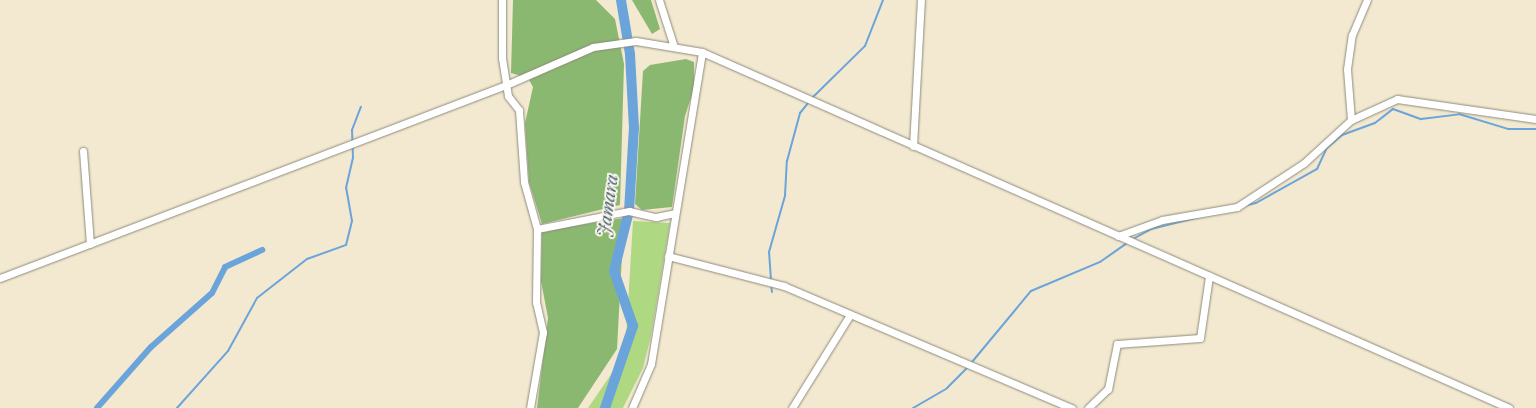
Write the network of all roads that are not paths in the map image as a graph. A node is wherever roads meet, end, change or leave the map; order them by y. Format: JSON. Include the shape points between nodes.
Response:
{"nodes":[{"id":1,"x":502,"y":0,"type":"edge"},
{"id":2,"x":659,"y":0,"type":"edge"},
{"id":3,"x":922,"y":0,"type":"edge"},
{"id":4,"x":1368,"y":0,"type":"edge"},
{"id":5,"x":674,"y":47,"type":"junction"},
{"id":6,"x":702,"y":52,"type":"junction"},
{"id":7,"x":506,"y":85,"type":"junction"},
{"id":8,"x":1536,"y":119,"type":"edge"},
{"id":9,"x":1351,"y":120,"type":"junction"},
{"id":10,"x":913,"y":146,"type":"junction"},
{"id":11,"x":83,"y":151,"type":"dead end"},
{"id":12,"x":675,"y":213,"type":"junction"},
{"id":13,"x":536,"y":229,"type":"junction"},
{"id":14,"x":1118,"y":236,"type":"junction"},
{"id":15,"x":90,"y":244,"type":"junction"},
{"id":16,"x":668,"y":256,"type":"junction"},
{"id":17,"x":1209,"y":276,"type":"junction"},
{"id":18,"x":0,"y":278,"type":"edge"},
{"id":19,"x":850,"y":315,"type":"junction"},
{"id":20,"x":530,"y":408,"type":"edge"},
{"id":21,"x":632,"y":408,"type":"edge"},
{"id":22,"x":792,"y":408,"type":"edge"},
{"id":23,"x":1071,"y":408,"type":"edge"},
{"id":24,"x":1088,"y":408,"type":"edge"},
{"id":25,"x":1508,"y":408,"type":"edge"}],
"edges":[{"from":1,"to":7,"type":"street"},
{"from":2,"to":5,"type":"street"},
{"from":3,"to":10,"type":"street"},
{"from":4,"to":9,"type":"street","via":[[1352,35],[1347,69]]},
{"from":5,"to":6,"type":"street"},
{"from":5,"to":7,"type":"street","via":[[636,41],[593,47]]},
{"from":6,"to":10,"type":"street"},
{"from":6,"to":12,"type":"street"},
{"from":7,"to":13,"type":"street","via":[[519,110],[524,182]]},
{"from":7,"to":15,"type":"street"},
{"from":8,"to":9,"type":"street","via":[[1397,98]]},
{"from":9,"to":14,"type":"street","via":[[1304,163],[1237,207],[1162,220]]},
{"from":10,"to":14,"type":"street"},
{"from":11,"to":15,"type":"street"},
{"from":12,"to":13,"type":"street","via":[[656,217],[629,211]]},
{"from":12,"to":16,"type":"street"},
{"from":13,"to":20,"type":"street","via":[[536,302],[543,332]]},
{"from":14,"to":17,"type":"street"},
{"from":15,"to":18,"type":"street"},
{"from":16,"to":19,"type":"street","via":[[784,286]]},
{"from":16,"to":21,"type":"street","via":[[651,364]]},
{"from":17,"to":24,"type":"street","via":[[1200,338],[1117,344],[1108,389]]},
{"from":17,"to":25,"type":"street"},
{"from":19,"to":22,"type":"street"},
{"from":19,"to":23,"type":"street"}]}
